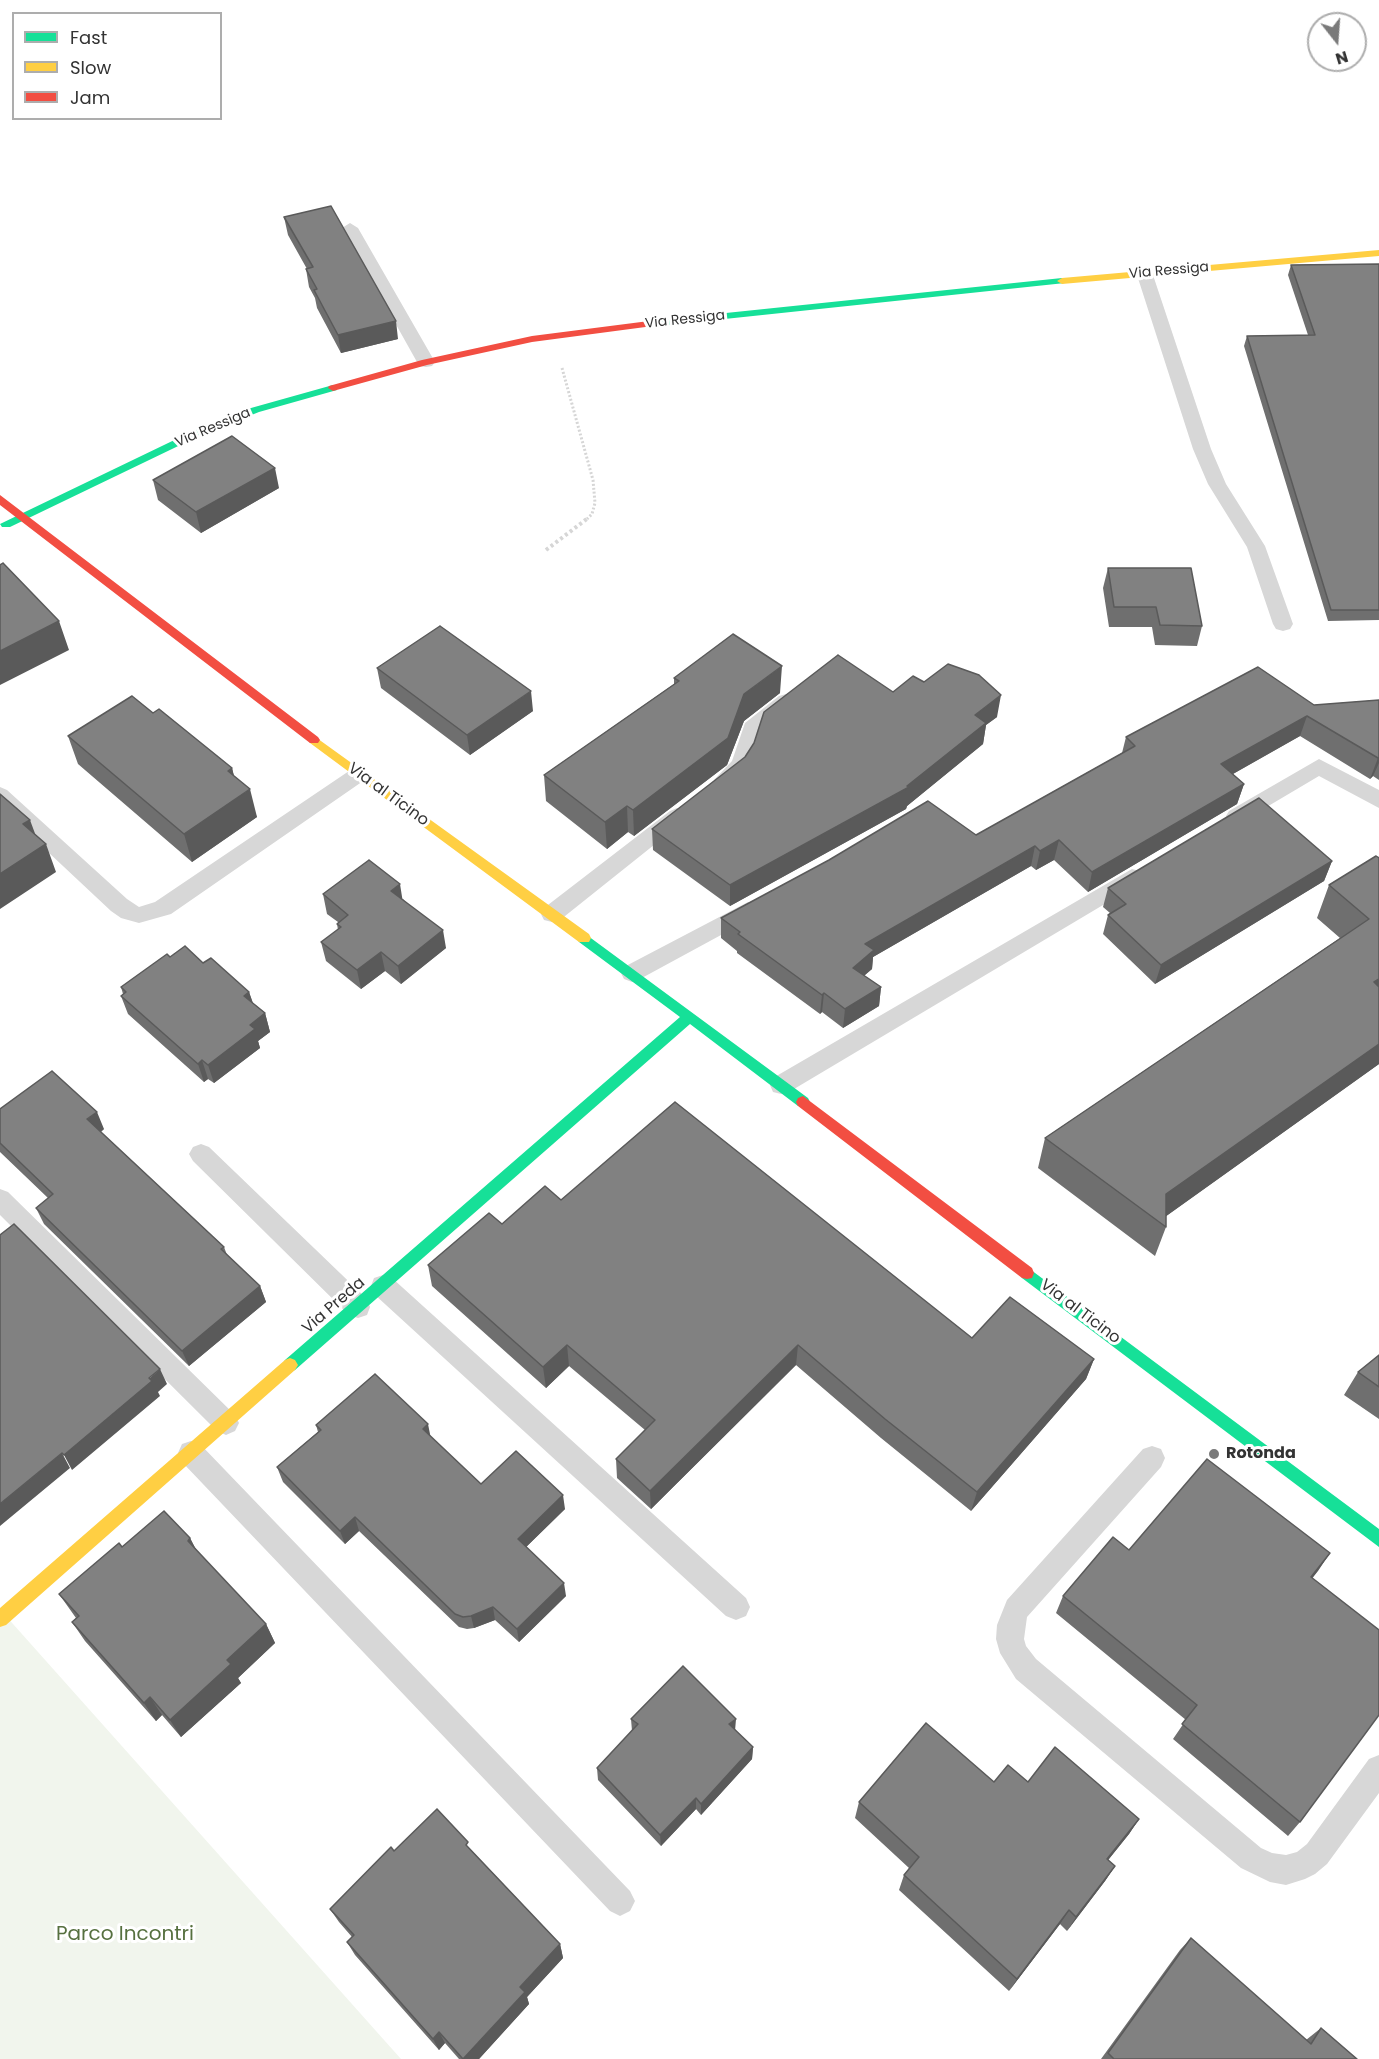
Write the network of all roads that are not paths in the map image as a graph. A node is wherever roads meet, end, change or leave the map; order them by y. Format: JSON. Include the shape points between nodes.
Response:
{"nodes":[{"id":1,"x":350,"y":228,"type":"dead end"},
{"id":2,"x":1379,"y":253,"type":"edge"},
{"id":3,"x":1144,"y":272,"type":"junction"},
{"id":4,"x":426,"y":362,"type":"junction"},
{"id":5,"x":0,"y":499,"type":"edge"},
{"id":6,"x":22,"y":517,"type":"junction"},
{"id":7,"x":0,"y":527,"type":"edge"},
{"id":8,"x":1283,"y":624,"type":"dead end"},
{"id":9,"x":801,"y":690,"type":"edge"},
{"id":10,"x":359,"y":774,"type":"junction"},
{"id":11,"x":709,"y":792,"type":"edge"},
{"id":12,"x":0,"y":795,"type":"edge"},
{"id":13,"x":1379,"y":800,"type":"edge"},
{"id":14,"x":690,"y":806,"type":"edge"},
{"id":15,"x":1218,"y":826,"type":"edge"},
{"id":16,"x":1147,"y":868,"type":"edge"},
{"id":17,"x":766,"y":900,"type":"edge"},
{"id":18,"x":552,"y":914,"type":"junction"},
{"id":19,"x":632,"y":973,"type":"junction"},
{"id":20,"x":689,"y":1017,"type":"junction"},
{"id":21,"x":781,"y":1085,"type":"junction"},
{"id":22,"x":201,"y":1154,"type":"dead end"},
{"id":23,"x":0,"y":1199,"type":"edge"},
{"id":24,"x":382,"y":1286,"type":"junction"},
{"id":25,"x":358,"y":1307,"type":"junction"},
{"id":26,"x":226,"y":1423,"type":"junction"},
{"id":27,"x":191,"y":1453,"type":"junction"},
{"id":28,"x":1152,"y":1458,"type":"dead end"},
{"id":29,"x":1379,"y":1539,"type":"edge"},
{"id":30,"x":736,"y":1606,"type":"dead end"},
{"id":31,"x":0,"y":1619,"type":"edge"},
{"id":32,"x":1379,"y":1769,"type":"edge"},
{"id":33,"x":620,"y":1901,"type":"dead end"}],
"edges":[{"from":1,"to":4,"type":"lane"},
{"from":2,"to":3,"type":"street","name":"Via Ressiga"},
{"from":3,"to":4,"type":"street","name":"Via Ressiga","via":[[561,334]]},
{"from":3,"to":8,"type":"lane","via":[[1202,449],[1217,484],[1262,558]]},
{"from":4,"to":6,"type":"street","name":"Via Ressiga","via":[[247,413]]},
{"from":5,"to":6,"type":"street","name":"Via al Ticino"},
{"from":6,"to":7,"type":"street","name":"Via Ressiga"},
{"from":6,"to":10,"type":"street","name":"Via al Ticino"},
{"from":9,"to":11,"type":"lane","via":[[752,728],[739,768]]},
{"from":10,"to":12,"type":"lane","via":[[163,908],[140,915],[119,905]]},
{"from":10,"to":18,"type":"street","name":"Via al Ticino"},
{"from":13,"to":15,"type":"lane","via":[[1319,766]]},
{"from":14,"to":18,"type":"lane"},
{"from":16,"to":21,"type":"lane"},
{"from":17,"to":19,"type":"lane"},
{"from":18,"to":19,"type":"street","name":"Via al Ticino"},
{"from":19,"to":20,"type":"street","name":"Via al Ticino"},
{"from":20,"to":21,"type":"street","name":"Via al Ticino"},
{"from":20,"to":24,"type":"street","name":"Via Preda"},
{"from":21,"to":29,"type":"street","name":"Via al Ticino"},
{"from":22,"to":25,"type":"lane"},
{"from":23,"to":26,"type":"lane"},
{"from":24,"to":25,"type":"street","name":"Via Preda"},
{"from":24,"to":30,"type":"lane"},
{"from":25,"to":26,"type":"street","name":"Via Preda"},
{"from":26,"to":27,"type":"street","name":"Via Preda"},
{"from":27,"to":31,"type":"street","name":"Via Preda"},
{"from":27,"to":33,"type":"lane"},
{"from":28,"to":32,"type":"lane","via":[[1017,1610],[1010,1632],[1014,1653],[1026,1669],[1251,1858],[1270,1867],[1286,1870],[1305,1864],[1317,1854]]}]}
